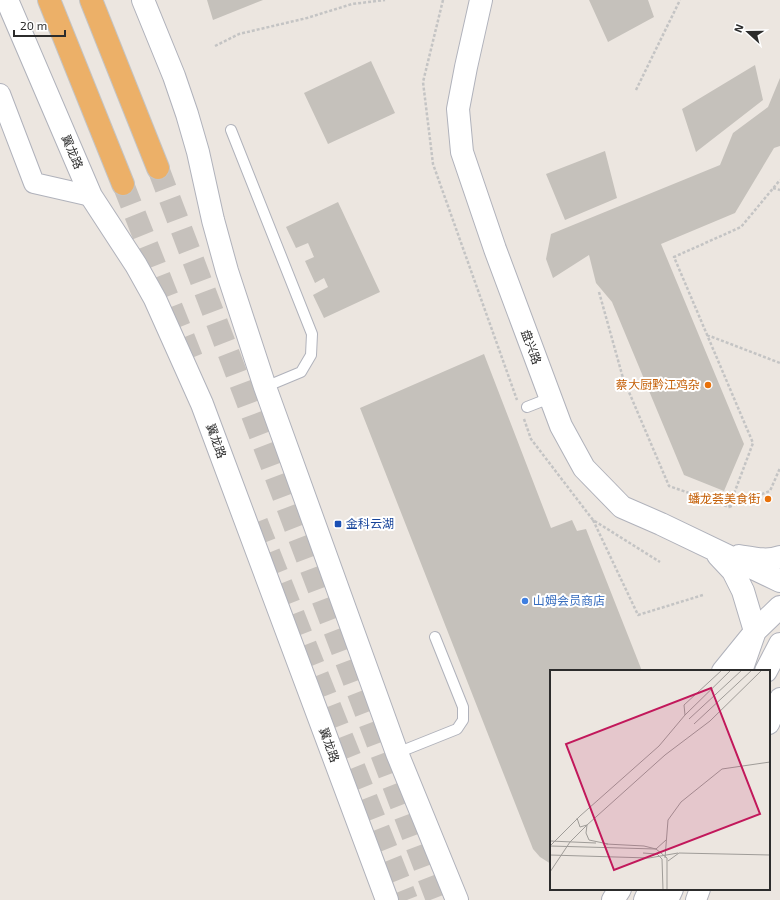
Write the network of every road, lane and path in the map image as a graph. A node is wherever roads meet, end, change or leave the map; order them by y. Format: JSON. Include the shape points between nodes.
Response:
{"nodes":[{"id":1,"x":7,"y":0,"type":"edge"},
{"id":2,"x":48,"y":0,"type":"edge"},
{"id":3,"x":91,"y":0,"type":"edge"},
{"id":4,"x":143,"y":0,"type":"edge"},
{"id":5,"x":385,"y":0,"type":"edge"},
{"id":6,"x":481,"y":0,"type":"edge"},
{"id":7,"x":680,"y":0,"type":"edge"},
{"id":8,"x":215,"y":46,"type":"dead end"},
{"id":9,"x":636,"y":90,"type":"dead end"},
{"id":10,"x":0,"y":94,"type":"edge"},
{"id":11,"x":231,"y":130,"type":"dead end"},
{"id":12,"x":158,"y":168,"type":"tunnel mouth"},
{"id":13,"x":780,"y":180,"type":"edge"},
{"id":14,"x":123,"y":184,"type":"tunnel mouth"},
{"id":15,"x":773,"y":188,"type":"junction"},
{"id":16,"x":780,"y":190,"type":"edge"},
{"id":17,"x":91,"y":196,"type":"junction"},
{"id":18,"x":599,"y":292,"type":"dead end"},
{"id":19,"x":707,"y":334,"type":"junction"},
{"id":20,"x":780,"y":362,"type":"edge"},
{"id":21,"x":265,"y":387,"type":"junction"},
{"id":22,"x":550,"y":398,"type":"junction"},
{"id":23,"x":527,"y":407,"type":"dead end"},
{"id":24,"x":780,"y":468,"type":"edge"},
{"id":25,"x":729,"y":507,"type":"junction"},
{"id":26,"x":593,"y":520,"type":"dead end"},
{"id":27,"x":715,"y":551,"type":"junction"},
{"id":28,"x":780,"y":557,"type":"edge"},
{"id":29,"x":780,"y":581,"type":"edge"},
{"id":30,"x":703,"y":595,"type":"dead end"},
{"id":31,"x":780,"y":608,"type":"edge"},
{"id":32,"x":755,"y":630,"type":"junction"},
{"id":33,"x":435,"y":637,"type":"dead end"},
{"id":34,"x":780,"y":644,"type":"edge"},
{"id":35,"x":723,"y":670,"type":"edge"},
{"id":36,"x":741,"y":670,"type":"edge"},
{"id":37,"x":767,"y":670,"type":"edge"},
{"id":38,"x":780,"y":698,"type":"edge"},
{"id":39,"x":770,"y":722,"type":"edge"},
{"id":40,"x":397,"y":753,"type":"junction"},
{"id":41,"x":620,"y":890,"type":"edge"},
{"id":42,"x":621,"y":890,"type":"edge"},
{"id":43,"x":650,"y":890,"type":"edge"},
{"id":44,"x":672,"y":890,"type":"edge"},
{"id":45,"x":700,"y":890,"type":"edge"},
{"id":46,"x":387,"y":900,"type":"edge"},
{"id":47,"x":457,"y":900,"type":"edge"},
{"id":48,"x":613,"y":900,"type":"edge"},
{"id":49,"x":617,"y":900,"type":"edge"},
{"id":50,"x":645,"y":900,"type":"edge"},
{"id":51,"x":667,"y":900,"type":"edge"},
{"id":52,"x":696,"y":900,"type":"edge"}],
"edges":[{"from":1,"to":17,"type":"main road","name":"翼龙路"},
{"from":2,"to":14,"type":"highway"},
{"from":3,"to":12,"type":"highway"},
{"from":4,"to":21,"type":"main road","via":[[187,114],[225,264]]},
{"from":5,"to":8,"type":"path","via":[[352,4],[239,34]]},
{"from":6,"to":22,"type":"main road","name":"盘兴路","via":[[458,109],[462,152]]},
{"from":7,"to":9,"type":"path"},
{"from":10,"to":17,"type":"street","via":[[34,183]]},
{"from":11,"to":21,"type":"lane","via":[[312,334],[311,356],[301,372]]},
{"from":13,"to":15,"type":"path"},
{"from":15,"to":16,"type":"path"},
{"from":15,"to":19,"type":"path","via":[[741,226],[674,257]]},
{"from":17,"to":46,"type":"main road","name":"翼龙路","via":[[155,299],[202,404]]},
{"from":18,"to":25,"type":"path","via":[[623,378],[669,486]]},
{"from":19,"to":20,"type":"path"},
{"from":19,"to":25,"type":"path","via":[[753,443]]},
{"from":21,"to":40,"type":"main road"},
{"from":22,"to":23,"type":"lane"},
{"from":22,"to":27,"type":"main road","name":"盘兴路","via":[[561,426],[584,468],[622,507]]},
{"from":24,"to":25,"type":"path","via":[[770,491]]},
{"from":26,"to":30,"type":"path","via":[[638,616]]},
{"from":27,"to":28,"type":"main road","via":[[758,559]]},
{"from":27,"to":29,"type":"main road","name":"盘兴路"},
{"from":27,"to":32,"type":"main road","via":[[733,571],[743,591]]},
{"from":31,"to":32,"type":"main road"},
{"from":32,"to":35,"type":"street"},
{"from":32,"to":36,"type":"main road"},
{"from":33,"to":40,"type":"lane","via":[[463,706],[463,720],[457,729]]},
{"from":34,"to":37,"type":"main road"},
{"from":38,"to":39,"type":"street"},
{"from":40,"to":47,"type":"main road"},
{"from":41,"to":48,"type":"main road"},
{"from":42,"to":49,"type":"street"},
{"from":43,"to":50,"type":"main road"},
{"from":44,"to":51,"type":"main road"},
{"from":45,"to":52,"type":"street"}]}
